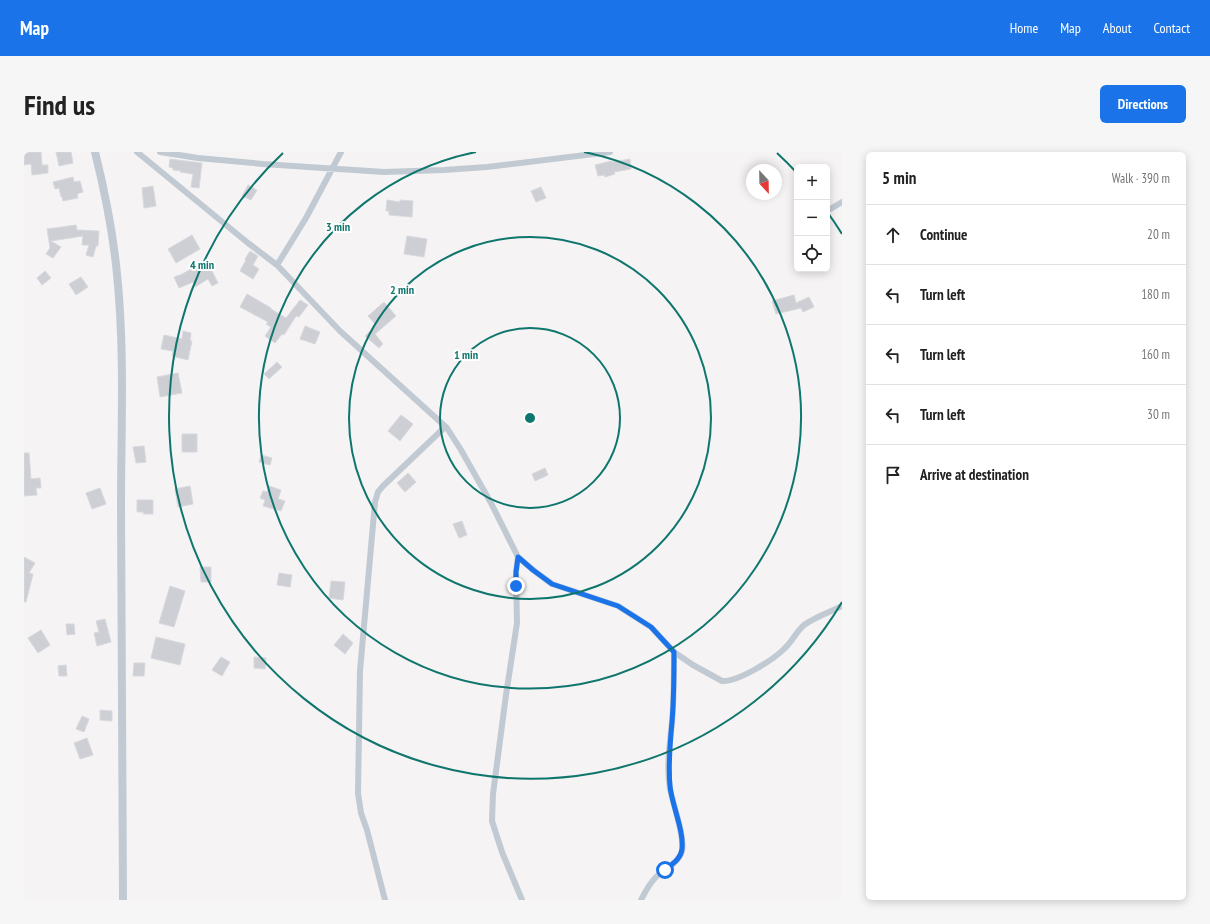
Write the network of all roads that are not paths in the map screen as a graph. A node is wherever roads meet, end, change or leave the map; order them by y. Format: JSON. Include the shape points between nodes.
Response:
{"nodes":[{"id":1,"x":95,"y":152,"type":"edge"},
{"id":2,"x":137,"y":152,"type":"edge"},
{"id":3,"x":160,"y":152,"type":"edge"},
{"id":4,"x":341,"y":152,"type":"edge"},
{"id":5,"x":610,"y":152,"type":"edge"},
{"id":6,"x":332,"y":168,"type":"junction"},
{"id":7,"x":842,"y":202,"type":"edge"},
{"id":8,"x":830,"y":209,"type":"edge"},
{"id":9,"x":277,"y":264,"type":"junction"},
{"id":10,"x":445,"y":427,"type":"junction"},
{"id":11,"x":518,"y":557,"type":"junction"},
{"id":12,"x":842,"y":606,"type":"edge"},
{"id":13,"x":674,"y":652,"type":"junction"},
{"id":14,"x":123,"y":900,"type":"edge"},
{"id":15,"x":385,"y":900,"type":"edge"},
{"id":16,"x":522,"y":900,"type":"edge"},
{"id":17,"x":641,"y":900,"type":"edge"}],
"edges":[{"from":1,"to":14,"type":"street","via":[[112,233],[121,326]]},
{"from":2,"to":9,"type":"street"},
{"from":3,"to":6,"type":"street","via":[[198,158]]},
{"from":4,"to":6,"type":"street"},
{"from":5,"to":6,"type":"street","via":[[444,170],[384,172]]},
{"from":6,"to":9,"type":"street"},
{"from":7,"to":8,"type":"street"},
{"from":9,"to":10,"type":"street","via":[[340,330]]},
{"from":10,"to":11,"type":"street","via":[[454,438],[491,503]]},
{"from":10,"to":15,"type":"street","via":[[383,486],[375,502],[360,671],[358,793]]},
{"from":11,"to":13,"type":"street","via":[[552,584],[618,606],[651,627]]},
{"from":11,"to":16,"type":"street","via":[[517,623],[493,794],[492,821]]},
{"from":12,"to":13,"type":"street","via":[[808,622],[785,649],[773,658],[727,681],[722,681],[693,666]]},
{"from":13,"to":17,"type":"street","via":[[670,788],[682,850],[680,856],[656,877]]}]}
